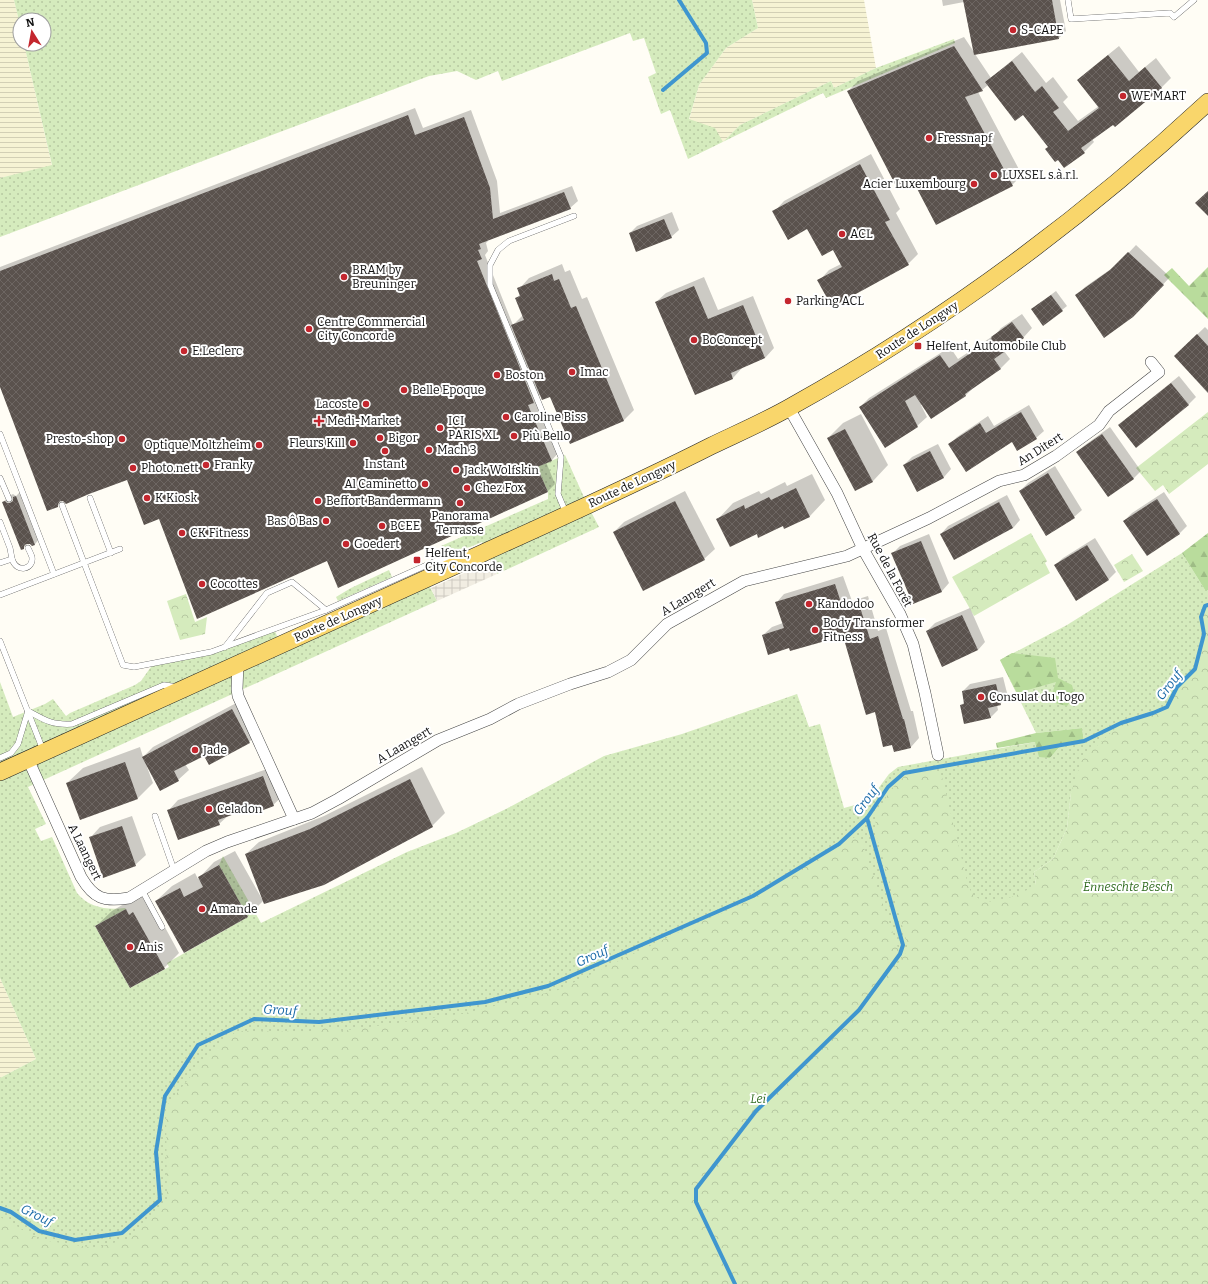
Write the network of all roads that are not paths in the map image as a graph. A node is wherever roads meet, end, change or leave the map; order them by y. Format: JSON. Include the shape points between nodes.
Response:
{"nodes":[{"id":1,"x":1068,"y":0,"type":"edge"},
{"id":2,"x":1194,"y":0,"type":"edge"},
{"id":3,"x":1208,"y":102,"type":"edge"},
{"id":4,"x":574,"y":216,"type":"dead end"},
{"id":5,"x":1151,"y":362,"type":"dead end"},
{"id":6,"x":789,"y":408,"type":"junction"},
{"id":7,"x":0,"y":434,"type":"edge"},
{"id":8,"x":7,"y":453,"type":"junction"},
{"id":9,"x":0,"y":456,"type":"edge"},
{"id":10,"x":0,"y":478,"type":"edge"},
{"id":11,"x":90,"y":498,"type":"dead end"},
{"id":12,"x":9,"y":499,"type":"dead end"},
{"id":13,"x":62,"y":505,"type":"dead end"},
{"id":14,"x":567,"y":515,"type":"junction"},
{"id":15,"x":0,"y":522,"type":"edge"},
{"id":16,"x":28,"y":548,"type":"dead end"},
{"id":17,"x":120,"y":549,"type":"dead end"},
{"id":18,"x":864,"y":549,"type":"junction"},
{"id":19,"x":111,"y":553,"type":"junction"},
{"id":20,"x":473,"y":557,"type":"junction"},
{"id":21,"x":12,"y":559,"type":"junction"},
{"id":22,"x":0,"y":563,"type":"edge"},
{"id":23,"x":84,"y":563,"type":"junction"},
{"id":24,"x":54,"y":574,"type":"junction"},
{"id":25,"x":0,"y":595,"type":"edge"},
{"id":26,"x":326,"y":610,"type":"junction"},
{"id":27,"x":0,"y":641,"type":"edge"},
{"id":28,"x":224,"y":647,"type":"junction"},
{"id":29,"x":238,"y":664,"type":"junction"},
{"id":30,"x":184,"y":689,"type":"junction"},
{"id":31,"x":28,"y":711,"type":"junction"},
{"id":32,"x":44,"y":752,"type":"junction"},
{"id":33,"x":938,"y":755,"type":"dead end"},
{"id":34,"x":0,"y":758,"type":"edge"},
{"id":35,"x":28,"y":759,"type":"junction"},
{"id":36,"x":0,"y":772,"type":"edge"},
{"id":37,"x":155,"y":816,"type":"dead end"},
{"id":38,"x":294,"y":819,"type":"junction"},
{"id":39,"x":174,"y":870,"type":"junction"},
{"id":40,"x":142,"y":890,"type":"junction"},
{"id":41,"x":162,"y":927,"type":"dead end"}],
"edges":[{"from":1,"to":2,"type":"lane","via":[[1071,19],[1170,13],[1174,17]]},
{"from":3,"to":6,"type":"main road","name":"Route de Longwy","via":[[1078,215],[1003,271],[874,358]]},
{"from":4,"to":14,"type":"lane","via":[[509,241],[498,250],[490,265],[490,285],[561,457],[558,494]]},
{"from":5,"to":18,"type":"street","name":"An Ditert","via":[[1159,372],[1109,411],[1100,425],[1056,456],[1024,475],[999,480]]},
{"from":6,"to":14,"type":"main road","name":"Route de Longwy"},
{"from":6,"to":18,"type":"street","name":"Rue de la Forêt","via":[[837,493]]},
{"from":7,"to":8,"type":"lane"},
{"from":8,"to":9,"type":"lane"},
{"from":8,"to":24,"type":"lane"},
{"from":10,"to":12,"type":"lane"},
{"from":11,"to":19,"type":"lane"},
{"from":13,"to":23,"type":"lane"},
{"from":14,"to":20,"type":"main road","name":"Route de Longwy"},
{"from":15,"to":21,"type":"lane"},
{"from":16,"to":21,"type":"lane","via":[[32,557],[29,566],[20,569],[13,564]]},
{"from":17,"to":19,"type":"lane"},
{"from":18,"to":33,"type":"street","name":"Rue de la Forêt","via":[[900,614],[913,644]]},
{"from":18,"to":38,"type":"street","name":"A Laangert","via":[[830,561],[744,581],[667,624],[631,660],[608,672],[518,704],[490,719],[438,740],[338,800]]},
{"from":19,"to":23,"type":"lane"},
{"from":20,"to":26,"type":"lane","via":[[438,560]]},
{"from":20,"to":29,"type":"main road","name":"Route de Longwy"},
{"from":21,"to":22,"type":"lane"},
{"from":23,"to":24,"type":"lane"},
{"from":23,"to":28,"type":"lane","via":[[123,665],[134,667],[211,652]]},
{"from":24,"to":25,"type":"lane"},
{"from":26,"to":28,"type":"lane"},
{"from":26,"to":28,"type":"lane","via":[[292,582],[267,593]]},
{"from":27,"to":31,"type":"lane"},
{"from":29,"to":30,"type":"main road","name":"Route de Longwy"},
{"from":29,"to":38,"type":"street","via":[[238,696]]},
{"from":30,"to":31,"type":"lane","via":[[164,685],[72,724],[48,722]]},
{"from":30,"to":32,"type":"main road","name":"Route de Longwy"},
{"from":31,"to":32,"type":"lane"},
{"from":31,"to":34,"type":"lane","via":[[18,744],[11,753]]},
{"from":32,"to":35,"type":"main road","name":"Route de Longwy"},
{"from":35,"to":36,"type":"main road","name":"Route de Longwy"},
{"from":35,"to":40,"type":"street","name":"A Laangert","via":[[88,890],[100,898],[114,900],[128,898]]},
{"from":37,"to":39,"type":"lane"},
{"from":38,"to":39,"type":"street","name":"A Laangert","via":[[227,842]]},
{"from":39,"to":40,"type":"street","name":"A Laangert"},
{"from":40,"to":41,"type":"lane"}]}
